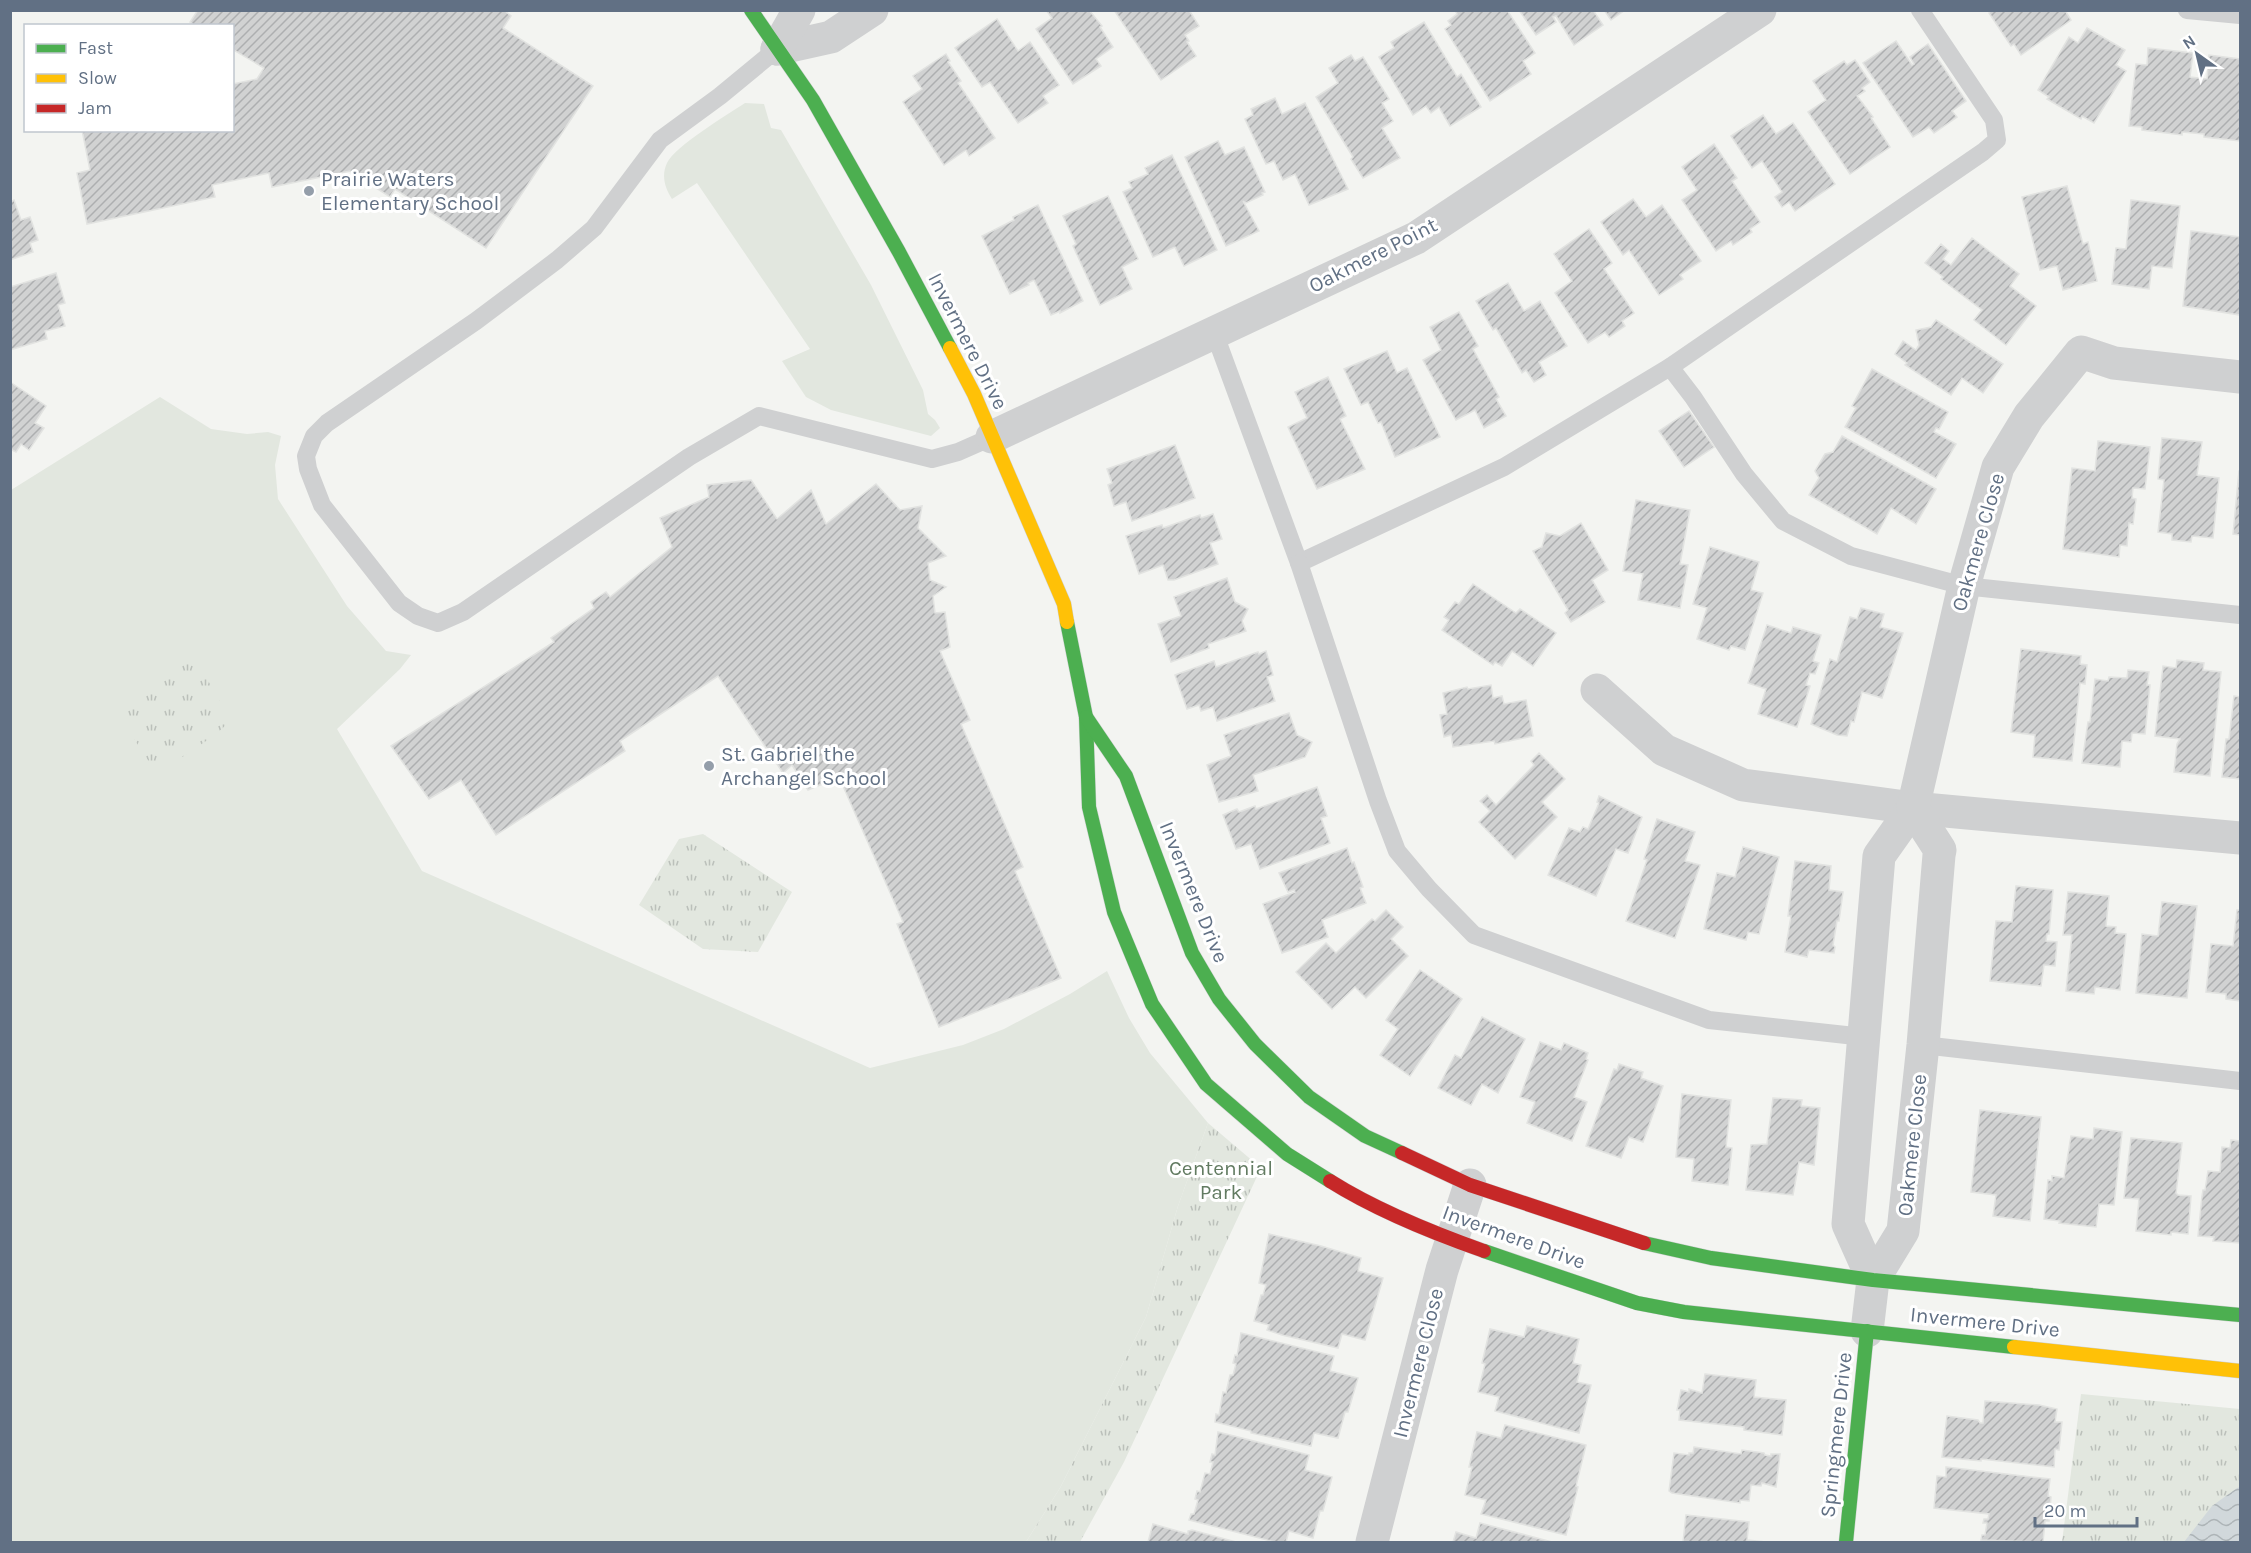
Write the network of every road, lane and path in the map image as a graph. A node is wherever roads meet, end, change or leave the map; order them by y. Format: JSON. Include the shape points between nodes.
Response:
{"nodes":[{"id":1,"x":751,"y":10,"type":"edge"},
{"id":2,"x":799,"y":10,"type":"edge"},
{"id":3,"x":872,"y":10,"type":"edge"},
{"id":4,"x":1760,"y":10,"type":"edge"},
{"id":5,"x":1920,"y":10,"type":"edge"},
{"id":6,"x":2187,"y":10,"type":"edge"},
{"id":7,"x":2241,"y":15,"type":"edge"},
{"id":8,"x":777,"y":49,"type":"junction"},
{"id":9,"x":1214,"y":332,"type":"junction"},
{"id":10,"x":1670,"y":367,"type":"junction"},
{"id":11,"x":2241,"y":377,"type":"edge"},
{"id":12,"x":992,"y":437,"type":"junction"},
{"id":13,"x":1299,"y":563,"type":"junction"},
{"id":14,"x":1964,"y":586,"type":"junction"},
{"id":15,"x":2241,"y":615,"type":"edge"},
{"id":16,"x":1597,"y":690,"type":"dead end"},
{"id":17,"x":1086,"y":717,"type":"junction"},
{"id":18,"x":1913,"y":808,"type":"junction"},
{"id":19,"x":2241,"y":838,"type":"edge"},
{"id":20,"x":1864,"y":1037,"type":"junction"},
{"id":21,"x":1923,"y":1045,"type":"junction"},
{"id":22,"x":2241,"y":1081,"type":"edge"},
{"id":23,"x":1470,"y":1185,"type":"junction"},
{"id":24,"x":1452,"y":1240,"type":"junction"},
{"id":25,"x":1873,"y":1280,"type":"junction"},
{"id":26,"x":2241,"y":1315,"type":"edge"},
{"id":27,"x":1867,"y":1331,"type":"junction"},
{"id":28,"x":2241,"y":1371,"type":"edge"},
{"id":29,"x":1372,"y":1542,"type":"edge"},
{"id":30,"x":1846,"y":1542,"type":"edge"}],
"edges":[{"from":1,"to":8,"type":"street","name":"Invermere Drive"},
{"from":2,"to":8,"type":"street"},
{"from":3,"to":8,"type":"street","via":[[831,37]]},
{"from":4,"to":9,"type":"street","name":"Oakmere Point","via":[[1416,238]]},
{"from":5,"to":10,"type":"lane","via":[[1994,120],[1997,140]]},
{"from":6,"to":7,"type":"lane"},
{"from":8,"to":12,"type":"street","name":"Invermere Drive","via":[[813,100],[899,252],[974,394]]},
{"from":8,"to":12,"type":"lane","via":[[660,140],[594,228],[572,247],[314,436],[306,456],[322,505],[399,603],[438,623],[464,612],[689,457],[759,416],[932,459]]},
{"from":9,"to":12,"type":"street","name":"Oakmere Point"},
{"from":9,"to":13,"type":"lane"},
{"from":10,"to":13,"type":"lane","via":[[1504,467]]},
{"from":10,"to":14,"type":"lane","via":[[1744,474],[1784,521],[1851,556]]},
{"from":11,"to":14,"type":"street","name":"Oakmere Close","via":[[2114,363],[2081,352],[2029,416],[1998,467]]},
{"from":12,"to":17,"type":"street","name":"Invermere Drive","via":[[1064,604]]},
{"from":13,"to":20,"type":"lane","via":[[1397,851],[1474,935],[1709,1020]]},
{"from":14,"to":15,"type":"lane"},
{"from":14,"to":18,"type":"street","name":"Oakmere Close"},
{"from":16,"to":18,"type":"street","via":[[1664,750],[1743,785]]},
{"from":17,"to":23,"type":"street","name":"Invermere Drive","via":[[1126,776],[1192,953],[1219,999],[1254,1044],[1309,1097],[1365,1136]]},
{"from":17,"to":24,"type":"street","name":"Invermere Drive","via":[[1089,807],[1114,912],[1152,1004],[1206,1084],[1287,1154],[1332,1183]]},
{"from":18,"to":19,"type":"street"},
{"from":18,"to":20,"type":"street","name":"Oakmere Close","via":[[1879,856]]},
{"from":18,"to":21,"type":"street","name":"Oakmere Close","via":[[1940,850]]},
{"from":20,"to":25,"type":"street","name":"Oakmere Close","via":[[1848,1224]]},
{"from":21,"to":22,"type":"lane"},
{"from":21,"to":25,"type":"street","name":"Oakmere Close","via":[[1903,1231]]},
{"from":23,"to":24,"type":"street","name":"Invermere Close"},
{"from":23,"to":25,"type":"street","name":"Invermere Drive","via":[[1652,1246]]},
{"from":24,"to":27,"type":"street","name":"Invermere Drive","via":[[1637,1303],[1684,1312]]},
{"from":24,"to":29,"type":"street","name":"Invermere Close"},
{"from":25,"to":26,"type":"street","name":"Invermere Drive"},
{"from":25,"to":27,"type":"street"},
{"from":27,"to":28,"type":"street","name":"Invermere Drive"},
{"from":27,"to":30,"type":"street","name":"Springmere Drive"}]}
